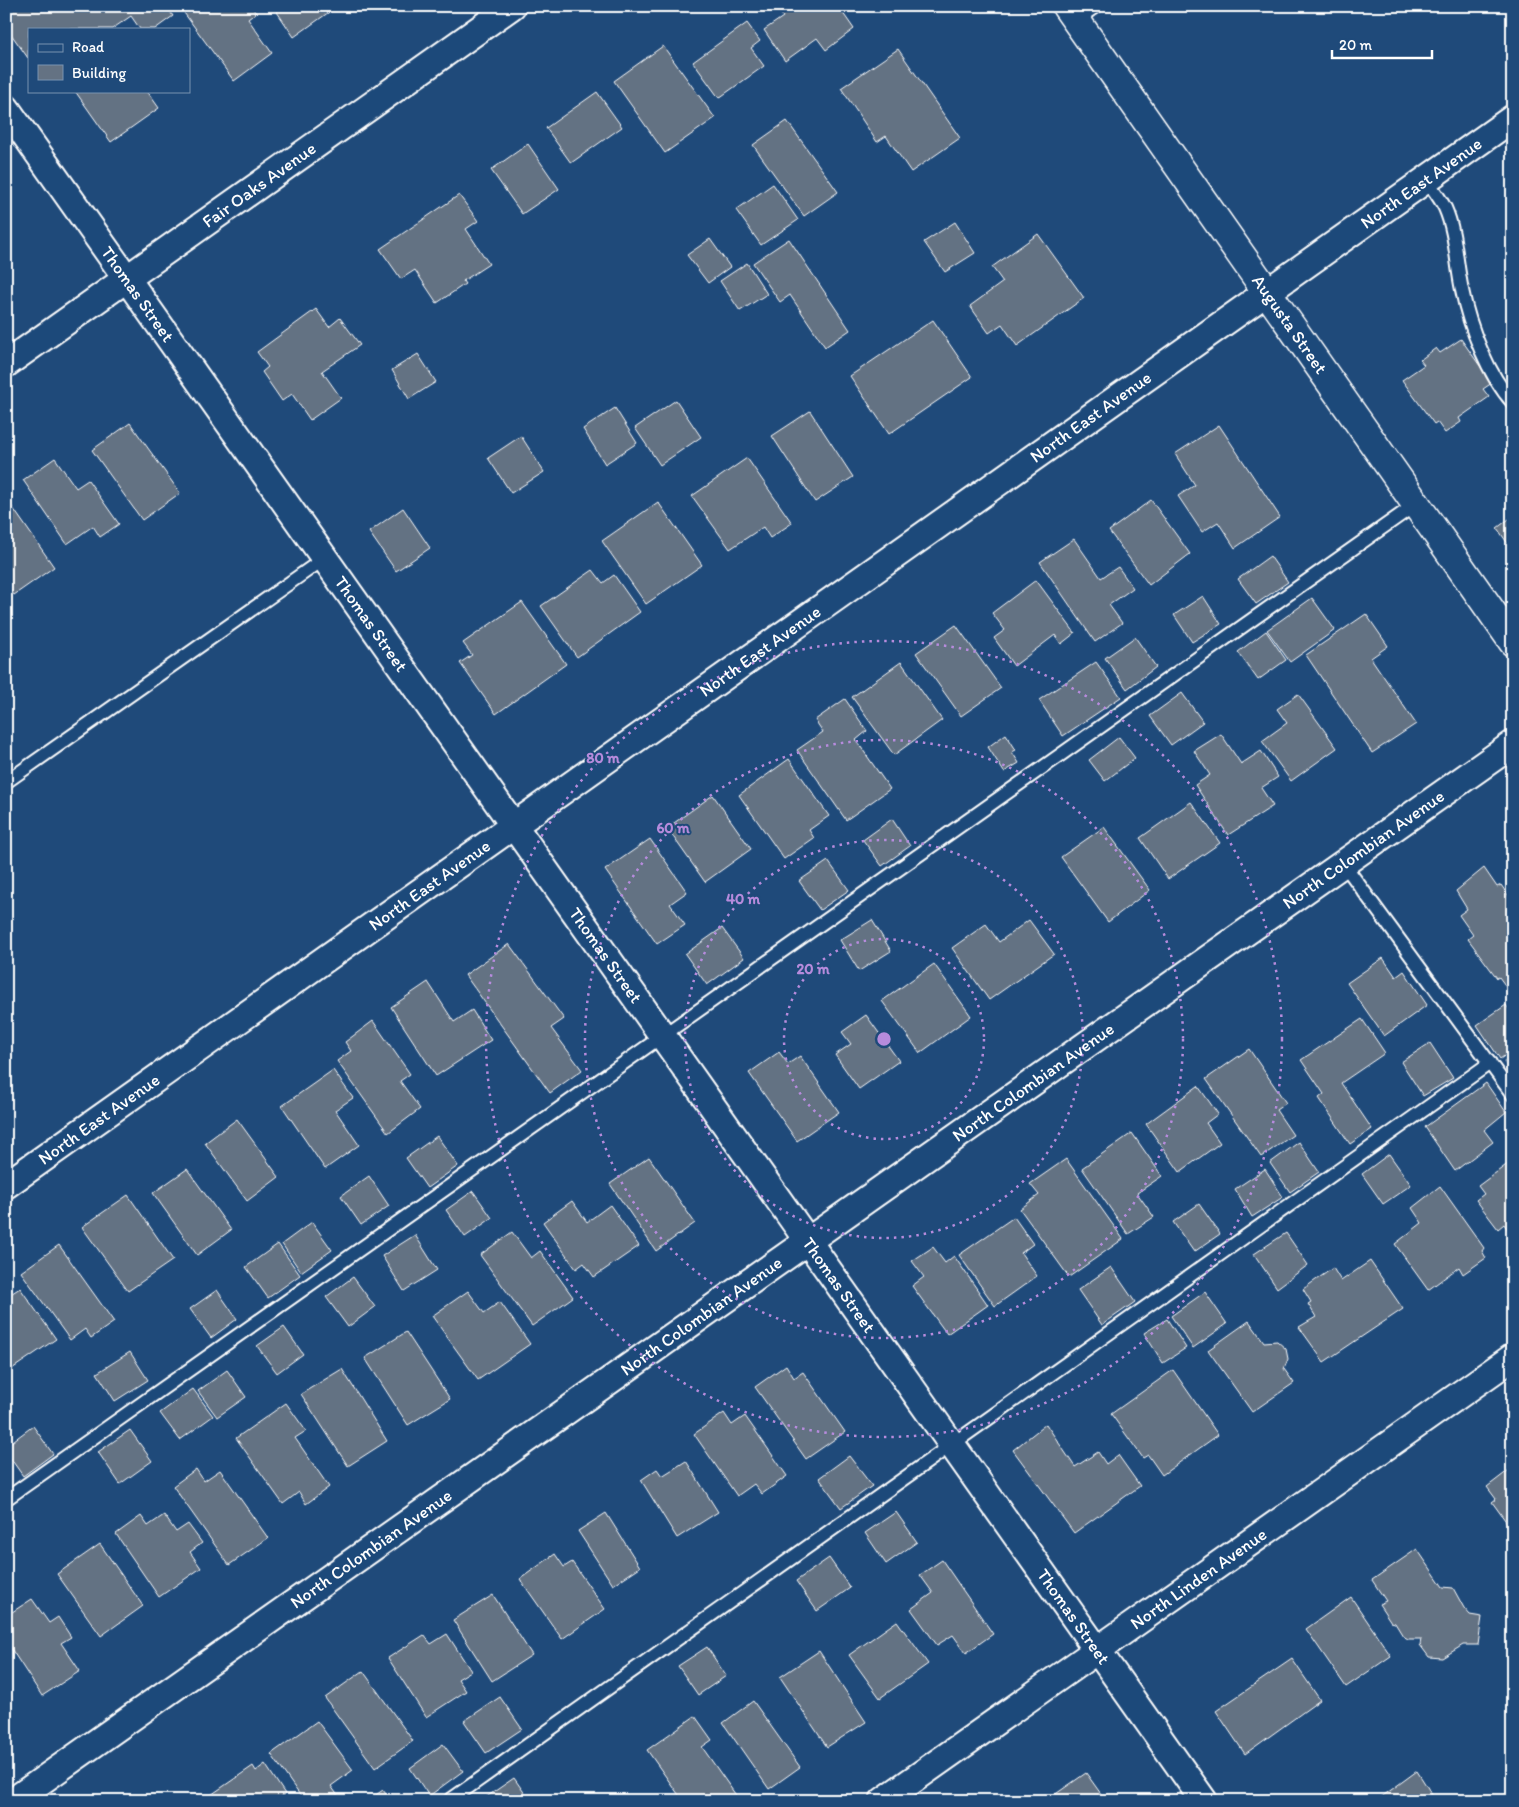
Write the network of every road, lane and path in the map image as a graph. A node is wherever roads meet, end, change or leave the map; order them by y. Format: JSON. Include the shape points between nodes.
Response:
{"nodes":[{"id":1,"x":512,"y":6,"type":"edge"},
{"id":2,"x":1079,"y":11,"type":"edge"},
{"id":3,"x":6,"y":108,"type":"edge"},
{"id":4,"x":1513,"y":118,"type":"edge"},
{"id":5,"x":1426,"y":179,"type":"junction"},
{"id":6,"x":127,"y":278,"type":"junction"},
{"id":7,"x":1267,"y":292,"type":"junction"},
{"id":8,"x":6,"y":364,"type":"edge"},
{"id":9,"x":1513,"y":403,"type":"edge"},
{"id":10,"x":1416,"y":504,"type":"junction"},
{"id":11,"x":325,"y":558,"type":"junction"},
{"id":12,"x":1513,"y":642,"type":"edge"},
{"id":13,"x":1513,"y":744,"type":"edge"},
{"id":14,"x":6,"y":782,"type":"edge"},
{"id":15,"x":514,"y":825,"type":"junction"},
{"id":16,"x":1343,"y":863,"type":"junction"},
{"id":17,"x":663,"y":1036,"type":"junction"},
{"id":18,"x":1490,"y":1064,"type":"junction"},
{"id":19,"x":1513,"y":1095,"type":"edge"},
{"id":20,"x":6,"y":1185,"type":"edge"},
{"id":21,"x":808,"y":1240,"type":"junction"},
{"id":22,"x":1513,"y":1356,"type":"edge"},
{"id":23,"x":952,"y":1444,"type":"junction"},
{"id":24,"x":6,"y":1499,"type":"edge"},
{"id":25,"x":1098,"y":1650,"type":"junction"},
{"id":26,"x":13,"y":1801,"type":"edge"},
{"id":27,"x":450,"y":1801,"type":"edge"},
{"id":28,"x":884,"y":1801,"type":"edge"},
{"id":29,"x":1204,"y":1801,"type":"edge"}],
"edges":[{"from":1,"to":6,"type":"street","name":"Fair Oaks Avenue"},
{"from":2,"to":7,"type":"street","name":"Augusta Street"},
{"from":3,"to":6,"type":"street","name":"Thomas Street"},
{"from":4,"to":5,"type":"street","name":"North East Avenue"},
{"from":5,"to":7,"type":"street","name":"North East Avenue"},
{"from":5,"to":9,"type":"lane","via":[[1444,207],[1450,225],[1469,320],[1485,358]]},
{"from":6,"to":8,"type":"street","name":"Fair Oaks Avenue"},
{"from":6,"to":11,"type":"street","name":"Thomas Street"},
{"from":7,"to":10,"type":"street","name":"Augusta Street"},
{"from":7,"to":15,"type":"street","name":"North East Avenue"},
{"from":10,"to":12,"type":"street","name":"Augusta Street"},
{"from":10,"to":17,"type":"lane"},
{"from":11,"to":14,"type":"lane"},
{"from":11,"to":15,"type":"street","name":"Thomas Street"},
{"from":13,"to":16,"type":"street","name":"North Colombian Avenue"},
{"from":15,"to":17,"type":"street","name":"Thomas Street"},
{"from":15,"to":20,"type":"street","name":"North East Avenue"},
{"from":16,"to":18,"type":"lane"},
{"from":16,"to":21,"type":"street","name":"North Colombian Avenue"},
{"from":17,"to":21,"type":"street","name":"Thomas Street"},
{"from":17,"to":24,"type":"lane"},
{"from":18,"to":19,"type":"lane"},
{"from":18,"to":23,"type":"lane"},
{"from":21,"to":23,"type":"street","name":"Thomas Street"},
{"from":21,"to":26,"type":"street","name":"North Colombian Avenue"},
{"from":22,"to":25,"type":"street","name":"North Linden Avenue"},
{"from":23,"to":25,"type":"street","name":"Thomas Street"},
{"from":23,"to":27,"type":"lane"},
{"from":25,"to":28,"type":"street","name":"North Linden Avenue"},
{"from":25,"to":29,"type":"street","name":"Thomas Street"}]}
